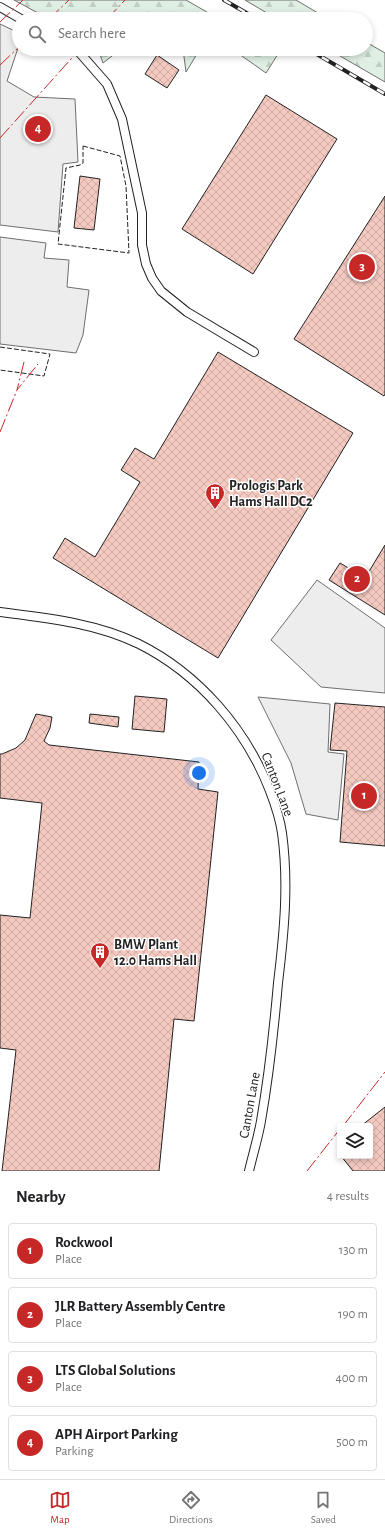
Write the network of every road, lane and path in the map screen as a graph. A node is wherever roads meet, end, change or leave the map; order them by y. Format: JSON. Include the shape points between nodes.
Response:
{"nodes":[{"id":1,"x":0,"y":7,"type":"edge"},
{"id":2,"x":12,"y":14,"type":"edge"},
{"id":3,"x":82,"y":56,"type":"edge"},
{"id":4,"x":254,"y":352,"type":"dead end"},
{"id":5,"x":0,"y":612,"type":"edge"},
{"id":6,"x":249,"y":1171,"type":"edge"}],
"edges":[{"from":1,"to":2,"type":"street"},
{"from":3,"to":4,"type":"street","via":[[107,84],[122,119],[142,213],[142,245],[152,278],[161,291],[187,312]]},
{"from":5,"to":6,"type":"street","name":"Canton Lane","via":[[40,617],[111,633],[138,644],[166,660],[203,688],[248,744],[262,771],[282,831],[286,910],[271,1055],[261,1123]]}]}
